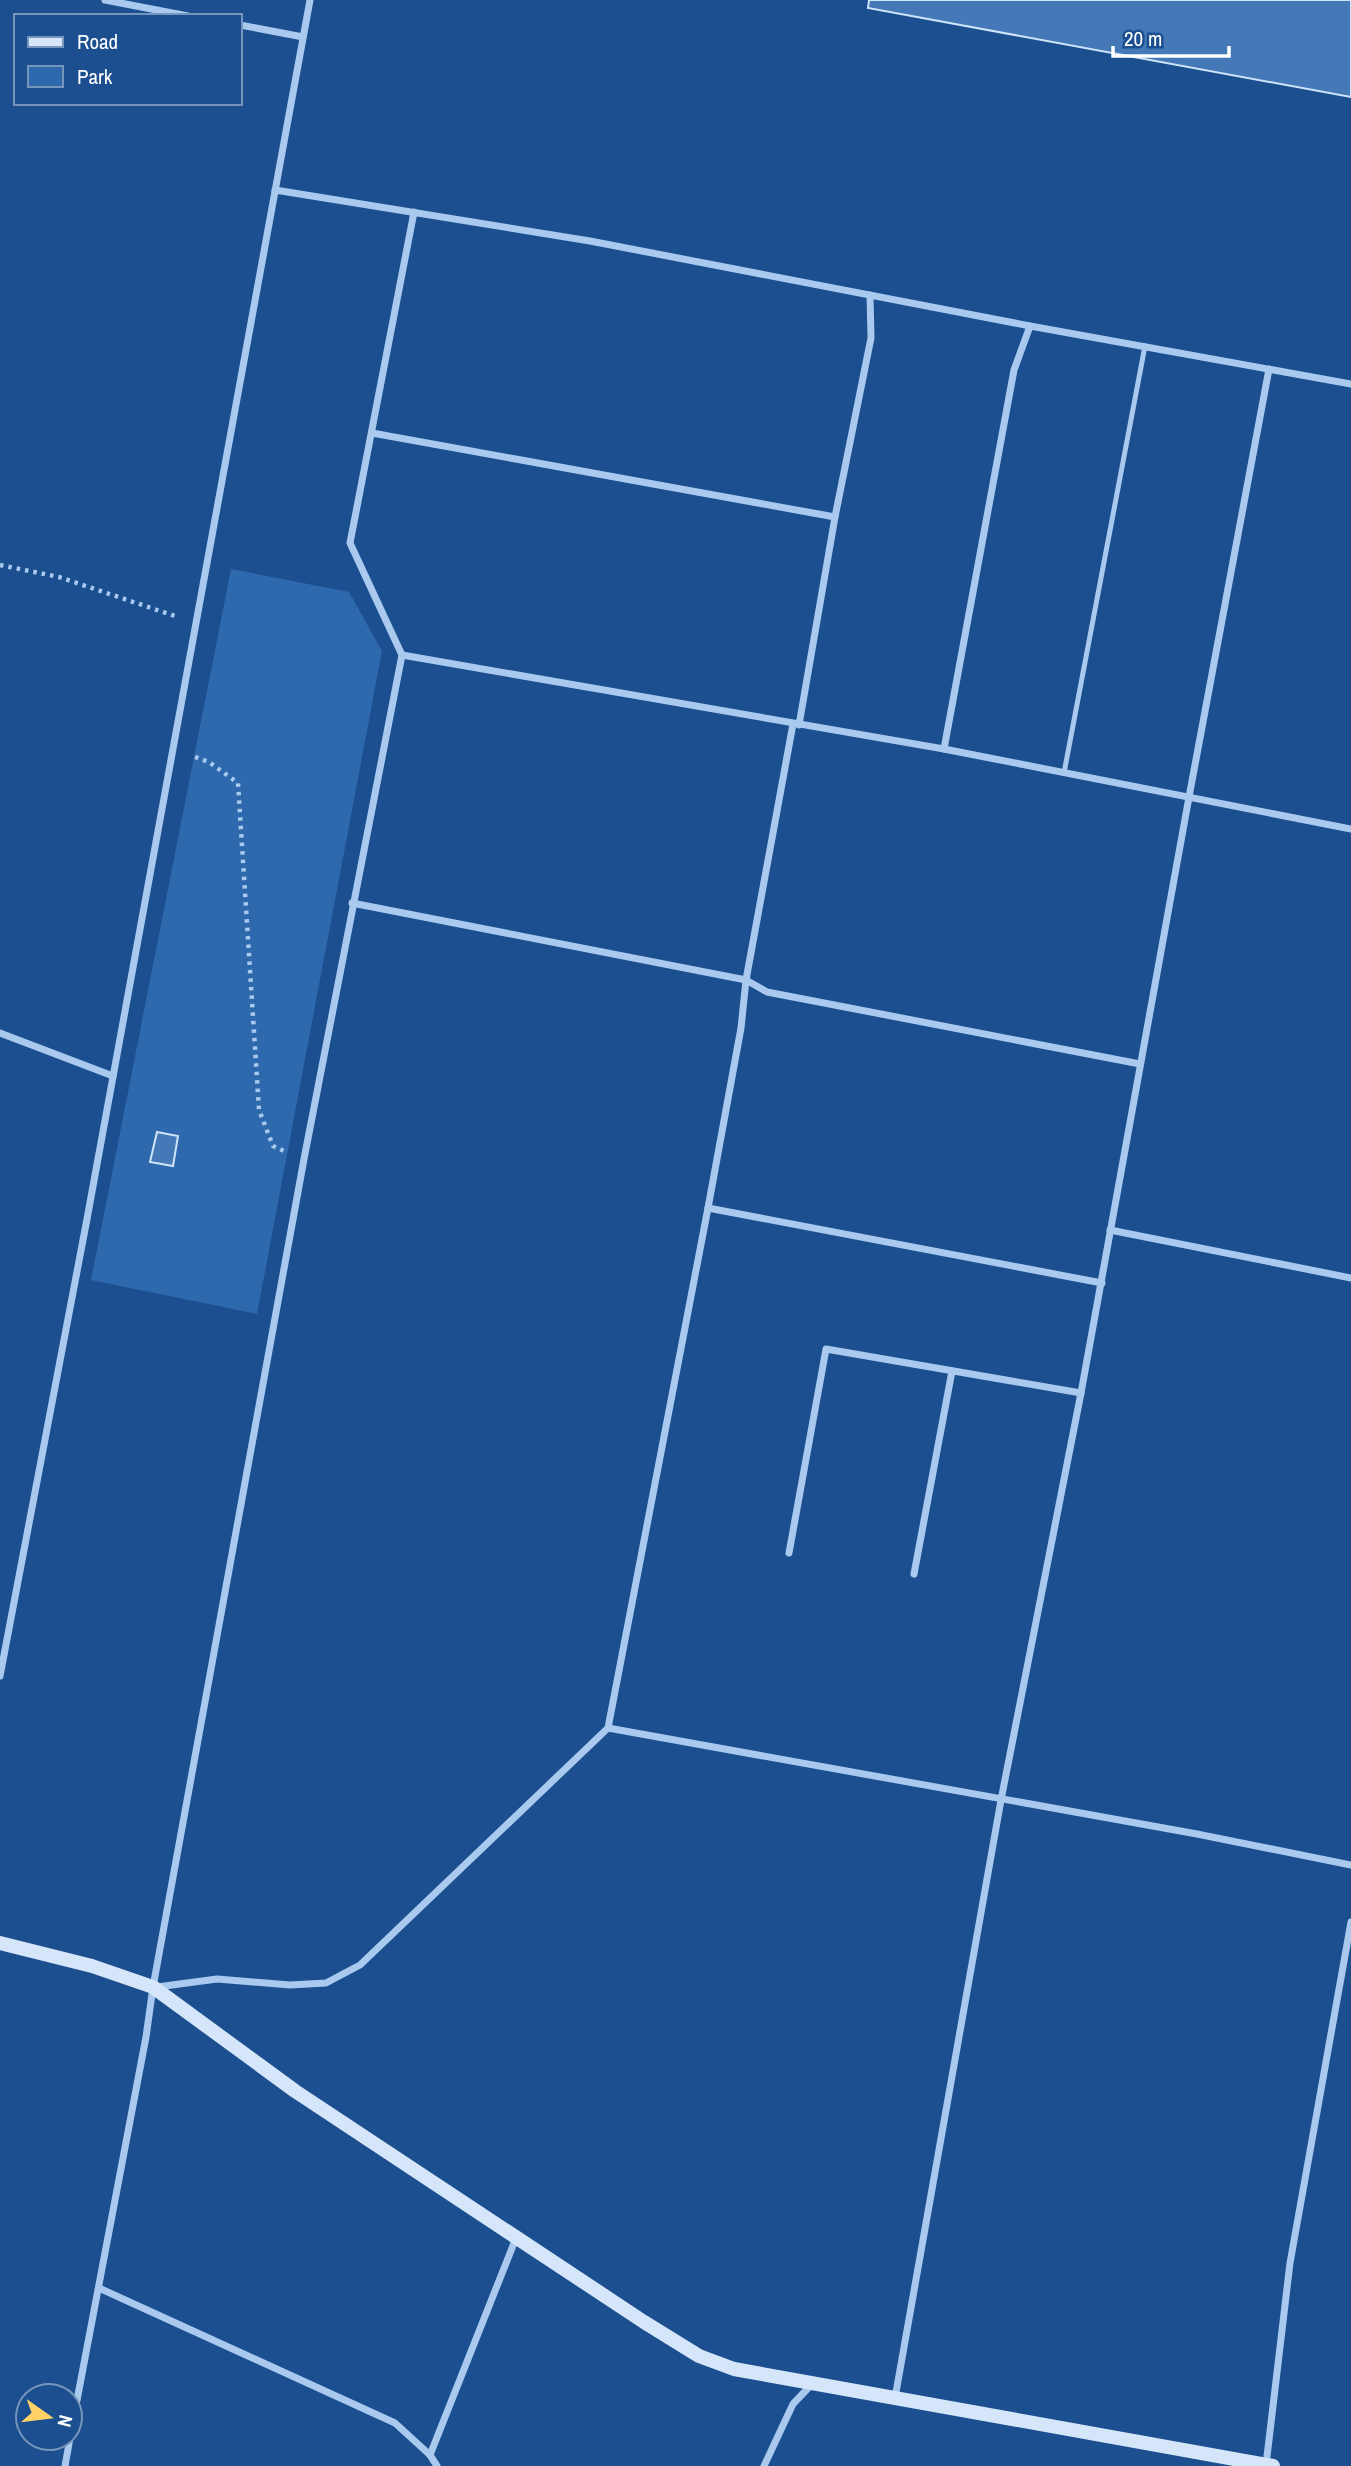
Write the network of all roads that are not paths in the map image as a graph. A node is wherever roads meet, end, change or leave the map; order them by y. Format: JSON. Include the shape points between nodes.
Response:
{"nodes":[{"id":1,"x":105,"y":0,"type":"edge"},
{"id":2,"x":310,"y":0,"type":"edge"},
{"id":3,"x":178,"y":14,"type":"edge"},
{"id":4,"x":242,"y":25,"type":"edge"},
{"id":5,"x":303,"y":37,"type":"junction"},
{"id":6,"x":275,"y":190,"type":"junction"},
{"id":7,"x":414,"y":212,"type":"junction"},
{"id":8,"x":870,"y":295,"type":"junction"},
{"id":9,"x":1030,"y":326,"type":"junction"},
{"id":10,"x":1145,"y":346,"type":"junction"},
{"id":11,"x":1269,"y":369,"type":"junction"},
{"id":12,"x":1351,"y":384,"type":"edge"},
{"id":13,"x":372,"y":433,"type":"junction"},
{"id":14,"x":835,"y":517,"type":"junction"},
{"id":15,"x":402,"y":655,"type":"junction"},
{"id":16,"x":796,"y":724,"type":"junction"},
{"id":17,"x":944,"y":749,"type":"junction"},
{"id":18,"x":1064,"y":773,"type":"junction"},
{"id":19,"x":1189,"y":797,"type":"junction"},
{"id":20,"x":1351,"y":829,"type":"edge"},
{"id":21,"x":352,"y":904,"type":"junction"},
{"id":22,"x":746,"y":980,"type":"junction"},
{"id":23,"x":0,"y":1033,"type":"edge"},
{"id":24,"x":1140,"y":1064,"type":"junction"},
{"id":25,"x":113,"y":1076,"type":"junction"},
{"id":26,"x":708,"y":1208,"type":"junction"},
{"id":27,"x":1110,"y":1230,"type":"junction"},
{"id":28,"x":1351,"y":1278,"type":"edge"},
{"id":29,"x":1102,"y":1283,"type":"junction"},
{"id":30,"x":952,"y":1371,"type":"junction"},
{"id":31,"x":1081,"y":1393,"type":"junction"},
{"id":32,"x":789,"y":1553,"type":"dead end"},
{"id":33,"x":914,"y":1574,"type":"dead end"},
{"id":34,"x":0,"y":1676,"type":"edge"},
{"id":35,"x":608,"y":1728,"type":"junction"},
{"id":36,"x":1001,"y":1800,"type":"junction"},
{"id":37,"x":1351,"y":1865,"type":"edge"},
{"id":38,"x":1351,"y":1922,"type":"edge"},
{"id":39,"x":0,"y":1943,"type":"edge"},
{"id":40,"x":153,"y":1987,"type":"junction"},
{"id":41,"x":517,"y":2238,"type":"junction"},
{"id":42,"x":99,"y":2288,"type":"junction"},
{"id":43,"x":81,"y":2382,"type":"edge"},
{"id":44,"x":813,"y":2384,"type":"junction"},
{"id":45,"x":895,"y":2398,"type":"junction"},
{"id":46,"x":430,"y":2455,"type":"junction"},
{"id":47,"x":1244,"y":2463,"type":"edge"},
{"id":48,"x":1269,"y":2465,"type":"edge"},
{"id":49,"x":437,"y":2466,"type":"edge"},
{"id":50,"x":764,"y":2466,"type":"edge"}],
"edges":[{"from":1,"to":3,"type":"street"},
{"from":2,"to":5,"type":"street"},
{"from":4,"to":5,"type":"street"},
{"from":5,"to":6,"type":"street"},
{"from":6,"to":7,"type":"street"},
{"from":6,"to":25,"type":"street"},
{"from":7,"to":8,"type":"street"},
{"from":7,"to":13,"type":"street"},
{"from":8,"to":9,"type":"street"},
{"from":8,"to":14,"type":"street","via":[[871,338]]},
{"from":9,"to":10,"type":"street"},
{"from":9,"to":17,"type":"street","via":[[1014,370]]},
{"from":10,"to":11,"type":"street"},
{"from":10,"to":18,"type":"lane"},
{"from":11,"to":12,"type":"street"},
{"from":11,"to":19,"type":"street"},
{"from":13,"to":14,"type":"street"},
{"from":13,"to":15,"type":"street","via":[[350,543]]},
{"from":14,"to":16,"type":"street"},
{"from":15,"to":16,"type":"street"},
{"from":15,"to":21,"type":"street"},
{"from":16,"to":17,"type":"street"},
{"from":16,"to":22,"type":"street"},
{"from":17,"to":18,"type":"street"},
{"from":18,"to":19,"type":"street"},
{"from":19,"to":20,"type":"street"},
{"from":19,"to":24,"type":"street"},
{"from":21,"to":22,"type":"street"},
{"from":21,"to":40,"type":"street"},
{"from":22,"to":24,"type":"street","via":[[767,992]]},
{"from":22,"to":26,"type":"street"},
{"from":23,"to":25,"type":"street"},
{"from":24,"to":27,"type":"street"},
{"from":25,"to":34,"type":"street"},
{"from":26,"to":29,"type":"street"},
{"from":26,"to":35,"type":"street"},
{"from":27,"to":28,"type":"street"},
{"from":27,"to":29,"type":"street"},
{"from":29,"to":31,"type":"street"},
{"from":30,"to":31,"type":"street"},
{"from":30,"to":32,"type":"street","via":[[826,1349]]},
{"from":30,"to":33,"type":"street"},
{"from":31,"to":36,"type":"street"},
{"from":35,"to":36,"type":"street"},
{"from":35,"to":40,"type":"street","via":[[360,1965],[326,1983],[217,1979]]},
{"from":36,"to":37,"type":"street"},
{"from":36,"to":45,"type":"street"},
{"from":38,"to":48,"type":"street","via":[[1290,2263]]},
{"from":39,"to":40,"type":"street"},
{"from":40,"to":41,"type":"street","via":[[295,2091]]},
{"from":40,"to":42,"type":"street"},
{"from":41,"to":44,"type":"street","via":[[699,2356],[734,2369]]},
{"from":41,"to":46,"type":"street"},
{"from":42,"to":43,"type":"street"},
{"from":42,"to":46,"type":"street","via":[[395,2423]]},
{"from":44,"to":45,"type":"street"},
{"from":44,"to":50,"type":"street","via":[[793,2404]]},
{"from":45,"to":47,"type":"street"},
{"from":46,"to":49,"type":"street"},
{"from":47,"to":48,"type":"street"}]}
